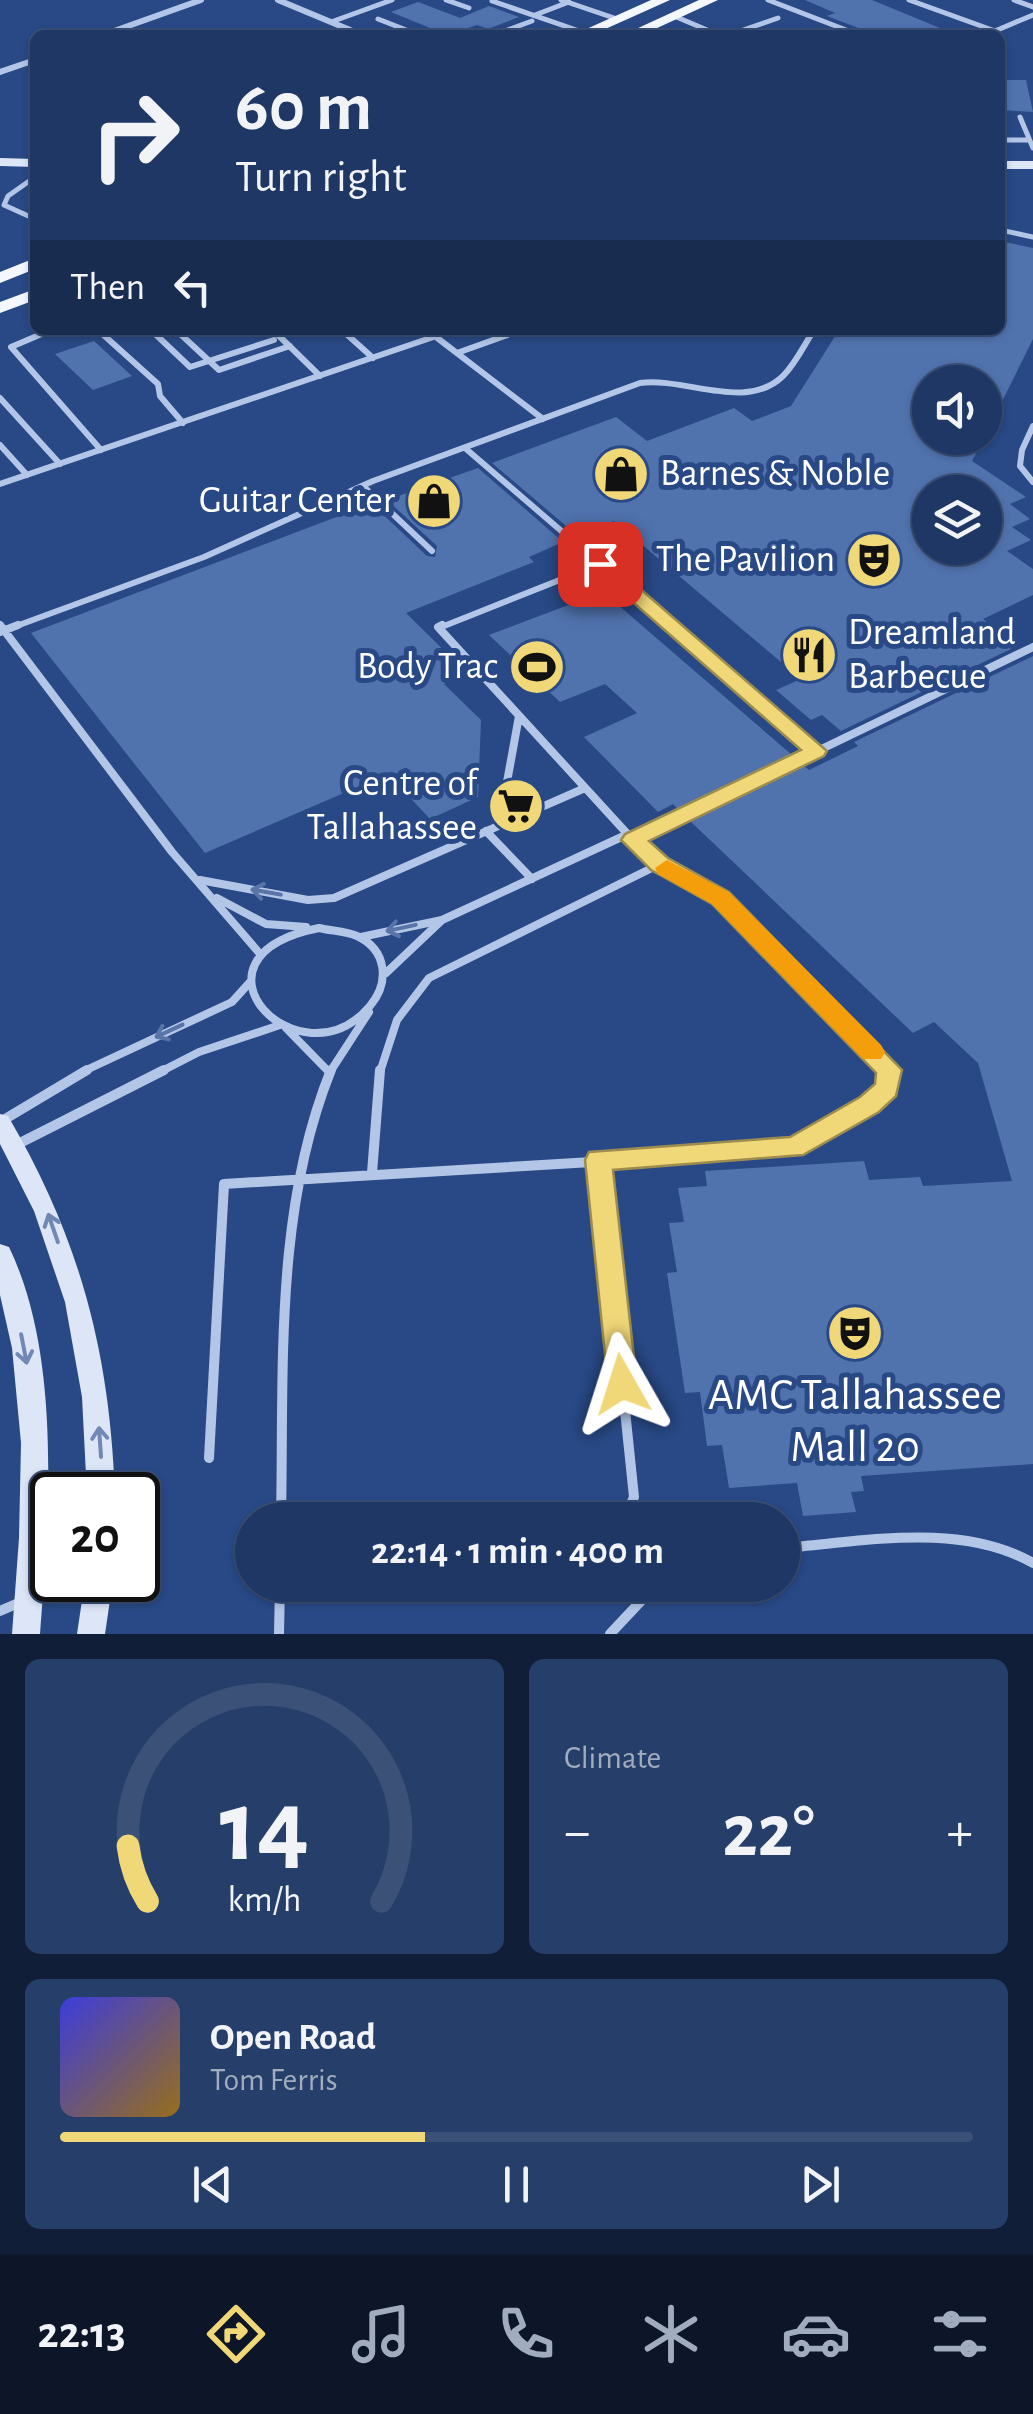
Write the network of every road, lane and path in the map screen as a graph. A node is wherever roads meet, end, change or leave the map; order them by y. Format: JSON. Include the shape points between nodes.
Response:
{"nodes":[{"id":1,"x":201,"y":0,"type":"edge"},
{"id":2,"x":278,"y":0,"type":"edge"},
{"id":3,"x":392,"y":0,"type":"edge"},
{"id":4,"x":446,"y":0,"type":"edge"},
{"id":5,"x":495,"y":0,"type":"edge"},
{"id":6,"x":663,"y":0,"type":"edge"},
{"id":7,"x":710,"y":0,"type":"edge"},
{"id":8,"x":768,"y":0,"type":"edge"},
{"id":9,"x":1014,"y":0,"type":"edge"},
{"id":10,"x":567,"y":1,"type":"edge"},
{"id":11,"x":914,"y":1,"type":"edge"},
{"id":12,"x":781,"y":2,"type":"edge"},
{"id":13,"x":1033,"y":7,"type":"edge"},
{"id":14,"x":468,"y":8,"type":"dead end"},
{"id":15,"x":1033,"y":15,"type":"edge"},
{"id":16,"x":674,"y":16,"type":"junction"},
{"id":17,"x":533,"y":18,"type":"junction"},
{"id":18,"x":778,"y":18,"type":"dead end"},
{"id":19,"x":378,"y":19,"type":"dead end"},
{"id":20,"x":617,"y":19,"type":"junction"},
{"id":21,"x":331,"y":22,"type":"junction"},
{"id":22,"x":402,"y":28,"type":"junction"},
{"id":23,"x":349,"y":29,"type":"edge"},
{"id":24,"x":117,"y":30,"type":"edge"},
{"id":25,"x":396,"y":30,"type":"edge"},
{"id":26,"x":407,"y":30,"type":"edge"},
{"id":27,"x":505,"y":30,"type":"edge"},
{"id":28,"x":570,"y":30,"type":"edge"},
{"id":29,"x":592,"y":30,"type":"edge"},
{"id":30,"x":639,"y":30,"type":"edge"},
{"id":31,"x":650,"y":30,"type":"edge"},
{"id":32,"x":707,"y":30,"type":"edge"},
{"id":33,"x":743,"y":30,"type":"edge"},
{"id":34,"x":847,"y":30,"type":"edge"},
{"id":35,"x":990,"y":30,"type":"edge"},
{"id":36,"x":999,"y":30,"type":"edge"},
{"id":37,"x":30,"y":62,"type":"edge"},
{"id":38,"x":0,"y":72,"type":"edge"},
{"id":39,"x":1020,"y":117,"type":"dead end"},
{"id":40,"x":1005,"y":140,"type":"edge"},
{"id":41,"x":1028,"y":140,"type":"junction"},
{"id":42,"x":1033,"y":148,"type":"edge"},
{"id":43,"x":0,"y":162,"type":"edge"},
{"id":44,"x":30,"y":163,"type":"edge"},
{"id":45,"x":1005,"y":165,"type":"edge"},
{"id":46,"x":1033,"y":166,"type":"edge"},
{"id":47,"x":30,"y":181,"type":"edge"},
{"id":48,"x":30,"y":218,"type":"edge"},
{"id":49,"x":1005,"y":231,"type":"edge"},
{"id":50,"x":1033,"y":236,"type":"edge"},
{"id":51,"x":30,"y":266,"type":"edge"},
{"id":52,"x":0,"y":278,"type":"edge"},
{"id":53,"x":30,"y":296,"type":"edge"},
{"id":54,"x":0,"y":308,"type":"edge"},
{"id":55,"x":39,"y":335,"type":"edge"},
{"id":56,"x":104,"y":335,"type":"edge"},
{"id":57,"x":156,"y":335,"type":"edge"},
{"id":58,"x":181,"y":335,"type":"edge"},
{"id":59,"x":268,"y":335,"type":"edge"},
{"id":60,"x":278,"y":335,"type":"edge"},
{"id":61,"x":348,"y":335,"type":"edge"},
{"id":62,"x":441,"y":335,"type":"edge"},
{"id":63,"x":507,"y":335,"type":"edge"},
{"id":64,"x":811,"y":335,"type":"edge"},
{"id":65,"x":436,"y":337,"type":"junction"},
{"id":66,"x":290,"y":346,"type":"junction"},
{"id":67,"x":457,"y":353,"type":"junction"},
{"id":68,"x":373,"y":358,"type":"junction"},
{"id":69,"x":210,"y":361,"type":"junction"},
{"id":70,"x":320,"y":376,"type":"junction"},
{"id":71,"x":0,"y":398,"type":"edge"},
{"id":72,"x":542,"y":419,"type":"junction"},
{"id":73,"x":183,"y":423,"type":"junction"},
{"id":74,"x":1033,"y":426,"type":"edge"},
{"id":75,"x":0,"y":446,"type":"edge"},
{"id":76,"x":465,"y":448,"type":"junction"},
{"id":77,"x":101,"y":450,"type":"junction"},
{"id":78,"x":1021,"y":454,"type":"junction"},
{"id":79,"x":1033,"y":454,"type":"edge"},
{"id":80,"x":60,"y":464,"type":"junction"},
{"id":81,"x":27,"y":475,"type":"junction"},
{"id":82,"x":1033,"y":482,"type":"edge"},
{"id":83,"x":0,"y":484,"type":"edge"},
{"id":84,"x":363,"y":486,"type":"junction"},
{"id":85,"x":432,"y":551,"type":"dead end"},
{"id":86,"x":600,"y":564,"type":"junction"},
{"id":87,"x":1,"y":629,"type":"edge"},
{"id":88,"x":1033,"y":647,"type":"edge"},
{"id":89,"x":518,"y":716,"type":"junction"},
{"id":90,"x":816,"y":751,"type":"junction"},
{"id":91,"x":585,"y":788,"type":"junction"},
{"id":92,"x":500,"y":826,"type":"junction"},
{"id":93,"x":486,"y":832,"type":"junction"},
{"id":94,"x":630,"y":837,"type":"junction"},
{"id":95,"x":660,"y":864,"type":"junction"},
{"id":96,"x":532,"y":879,"type":"junction"},
{"id":97,"x":198,"y":880,"type":"junction"},
{"id":98,"x":213,"y":896,"type":"junction"},
{"id":99,"x":442,"y":920,"type":"junction"},
{"id":100,"x":319,"y":928,"type":"junction"},
{"id":101,"x":361,"y":937,"type":"junction"},
{"id":102,"x":261,"y":955,"type":"junction"},
{"id":103,"x":386,"y":973,"type":"junction"},
{"id":104,"x":251,"y":981,"type":"junction"},
{"id":105,"x":369,"y":1012,"type":"junction"},
{"id":106,"x":283,"y":1026,"type":"junction"},
{"id":107,"x":328,"y":1072,"type":"junction"},
{"id":108,"x":4,"y":1135,"type":"edge"},
{"id":109,"x":599,"y":1160,"type":"junction"},
{"id":110,"x":372,"y":1173,"type":"junction"},
{"id":111,"x":298,"y":1177,"type":"junction"},
{"id":112,"x":0,"y":1255,"type":"edge"},
{"id":113,"x":209,"y":1458,"type":"dead end"},
{"id":114,"x":100,"y":1472,"type":"edge"},
{"id":115,"x":281,"y":1502,"type":"edge"},
{"id":116,"x":632,"y":1502,"type":"edge"},
{"id":117,"x":800,"y":1547,"type":"edge"},
{"id":118,"x":1033,"y":1563,"type":"edge"},
{"id":119,"x":29,"y":1599,"type":"junction"},
{"id":120,"x":95,"y":1602,"type":"edge"},
{"id":121,"x":280,"y":1602,"type":"edge"},
{"id":122,"x":640,"y":1602,"type":"edge"},
{"id":123,"x":0,"y":1612,"type":"edge"},
{"id":124,"x":26,"y":1634,"type":"edge"},
{"id":125,"x":91,"y":1634,"type":"edge"},
{"id":126,"x":279,"y":1634,"type":"edge"},
{"id":127,"x":610,"y":1634,"type":"edge"}],
"edges":[{"from":1,"to":24,"type":"street"},
{"from":2,"to":21,"type":"street"},
{"from":3,"to":21,"type":"lane"},
{"from":4,"to":14,"type":"lane"},
{"from":5,"to":17,"type":"lane"},
{"from":6,"to":20,"type":"main road"},
{"from":7,"to":16,"type":"main road"},
{"from":8,"to":12,"type":"lane"},
{"from":9,"to":13,"type":"lane"},
{"from":10,"to":17,"type":"lane"},
{"from":10,"to":20,"type":"lane"},
{"from":11,"to":35,"type":"lane"},
{"from":12,"to":34,"type":"lane"},
{"from":15,"to":36,"type":"lane"},
{"from":16,"to":31,"type":"main road"},
{"from":16,"to":32,"type":"lane"},
{"from":17,"to":27,"type":"lane"},
{"from":17,"to":28,"type":"lane"},
{"from":18,"to":33,"type":"lane"},
{"from":19,"to":22,"type":"lane"},
{"from":20,"to":29,"type":"main road"},
{"from":20,"to":30,"type":"main road"},
{"from":21,"to":23,"type":"street"},
{"from":22,"to":25,"type":"lane"},
{"from":22,"to":26,"type":"lane"},
{"from":37,"to":38,"type":"street"},
{"from":39,"to":41,"type":"lane"},
{"from":40,"to":41,"type":"lane"},
{"from":41,"to":42,"type":"lane"},
{"from":43,"to":44,"type":"main road"},
{"from":45,"to":46,"type":"main road"},
{"from":47,"to":48,"type":"lane","via":[[4,205]]},
{"from":49,"to":50,"type":"lane"},
{"from":51,"to":52,"type":"main road"},
{"from":53,"to":54,"type":"main road"},
{"from":55,"to":77,"type":"lane","via":[[11,348]]},
{"from":56,"to":73,"type":"lane","via":[[158,384]]},
{"from":57,"to":69,"type":"lane","via":[[190,368]]},
{"from":58,"to":69,"type":"lane"},
{"from":59,"to":69,"type":"lane","via":[[275,348]]},
{"from":60,"to":66,"type":"lane"},
{"from":61,"to":68,"type":"lane"},
{"from":62,"to":65,"type":"lane"},
{"from":63,"to":67,"type":"lane"},
{"from":64,"to":72,"type":"lane","via":[[784,375],[758,390],[650,380]]},
{"from":65,"to":67,"type":"lane"},
{"from":65,"to":68,"type":"lane"},
{"from":66,"to":69,"type":"lane","via":[[218,370]]},
{"from":66,"to":70,"type":"lane"},
{"from":67,"to":72,"type":"lane"},
{"from":68,"to":70,"type":"lane"},
{"from":70,"to":73,"type":"lane"},
{"from":71,"to":80,"type":"lane"},
{"from":72,"to":76,"type":"lane"},
{"from":73,"to":77,"type":"lane"},
{"from":74,"to":78,"type":"lane"},
{"from":75,"to":81,"type":"lane"},
{"from":76,"to":84,"type":"lane"},
{"from":76,"to":86,"type":"lane"},
{"from":77,"to":80,"type":"lane"},
{"from":78,"to":79,"type":"lane"},
{"from":78,"to":82,"type":"lane","via":[[1020,466]]},
{"from":80,"to":81,"type":"lane"},
{"from":81,"to":83,"type":"lane"},
{"from":84,"to":85,"type":"lane"},
{"from":84,"to":87,"type":"lane","via":[[204,557]]},
{"from":86,"to":89,"type":"lane","via":[[438,627]]},
{"from":86,"to":90,"type":"lane"},
{"from":87,"to":97,"type":"lane"},
{"from":88,"to":90,"type":"lane"},
{"from":89,"to":91,"type":"lane"},
{"from":89,"to":92,"type":"lane"},
{"from":90,"to":94,"type":"lane"},
{"from":91,"to":92,"type":"lane"},
{"from":91,"to":94,"type":"lane"},
{"from":92,"to":93,"type":"lane"},
{"from":93,"to":96,"type":"lane"},
{"from":93,"to":97,"type":"lane","one_way":true,"via":[[334,898],[308,900]]},
{"from":94,"to":95,"type":"lane"},
{"from":94,"to":96,"type":"lane"},
{"from":95,"to":109,"type":"lane","via":[[721,898],[889,1070],[890,1080],[870,1104],[794,1147]]},
{"from":95,"to":110,"type":"lane","via":[[419,987],[381,1054]]},
{"from":96,"to":99,"type":"lane"},
{"from":97,"to":98,"type":"lane"},
{"from":98,"to":100,"type":"lane","via":[[266,924]]},
{"from":98,"to":102,"type":"lane"},
{"from":99,"to":101,"type":"lane","one_way":true},
{"from":99,"to":103,"type":"lane"},
{"from":100,"to":101,"type":"lane"},
{"from":100,"to":102,"type":"lane","via":[[286,937]]},
{"from":101,"to":103,"type":"lane","via":[[376,948]]},
{"from":102,"to":104,"type":"lane"},
{"from":103,"to":105,"type":"lane","via":[[381,997]]},
{"from":104,"to":106,"type":"lane","via":[[256,1004]]},
{"from":104,"to":108,"type":"lane","one_way":true,"via":[[232,1002],[80,1072]]},
{"from":105,"to":106,"type":"lane","via":[[330,1030]]},
{"from":105,"to":107,"type":"lane"},
{"from":106,"to":107,"type":"lane"},
{"from":106,"to":108,"type":"lane","via":[[199,1052]]},
{"from":107,"to":111,"type":"lane"},
{"from":114,"to":108,"type":"main road","one_way":true,"via":[[84,1319],[43,1199]]},
{"from":109,"to":110,"type":"lane"},
{"from":109,"to":116,"type":"lane"},
{"from":110,"to":111,"type":"lane"},
{"from":111,"to":113,"type":"lane","via":[[224,1184]]},
{"from":111,"to":115,"type":"lane","via":[[288,1248]]},
{"from":112,"to":119,"type":"main road","one_way":true,"via":[[33,1391],[36,1509]]},
{"from":117,"to":118,"type":"lane","via":[[962,1539],[996,1543]]},
{"from":119,"to":123,"type":"lane"},
{"from":119,"to":124,"type":"main road"},
{"from":120,"to":125,"type":"main road"},
{"from":121,"to":126,"type":"lane"},
{"from":122,"to":127,"type":"lane"}]}
